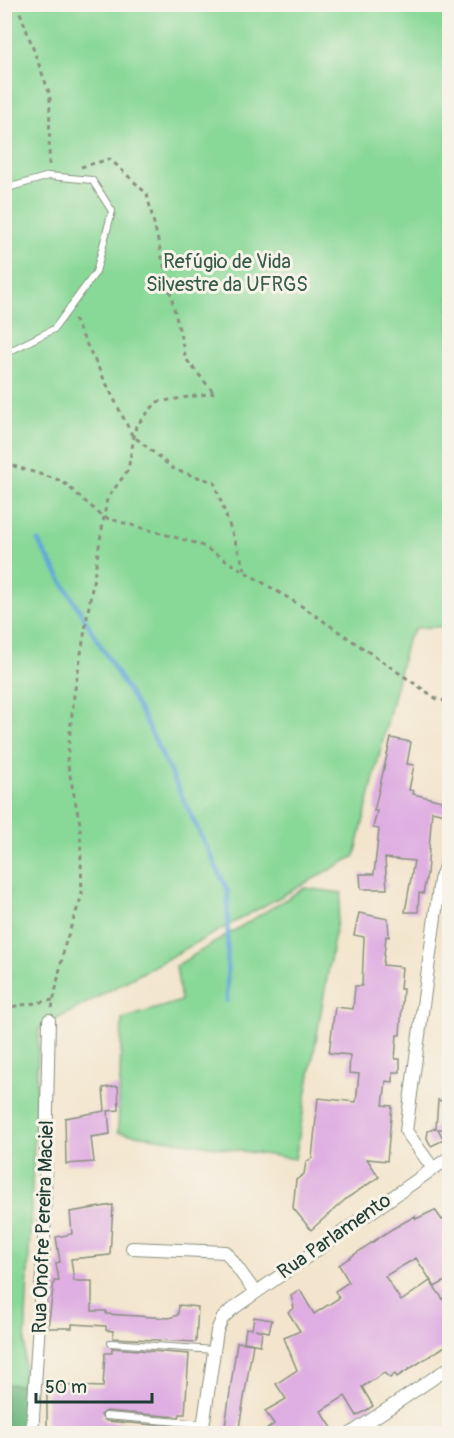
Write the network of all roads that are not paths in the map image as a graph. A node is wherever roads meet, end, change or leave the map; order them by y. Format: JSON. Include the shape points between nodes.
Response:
{"nodes":[{"id":1,"x":4,"y":189,"type":"edge"},
{"id":2,"x":4,"y":354,"type":"edge"},
{"id":3,"x":450,"y":853,"type":"edge"},
{"id":4,"x":49,"y":1020,"type":"road end"},
{"id":5,"x":450,"y":1157,"type":"edge"},
{"id":6,"x":432,"y":1167,"type":"junction"},
{"id":7,"x":132,"y":1248,"type":"dead end"},
{"id":8,"x":255,"y":1292,"type":"junction"},
{"id":9,"x":111,"y":1343,"type":"dead end"},
{"id":10,"x":215,"y":1350,"type":"junction"},
{"id":11,"x":450,"y":1367,"type":"edge"},
{"id":12,"x":105,"y":1416,"type":"dead end"},
{"id":13,"x":203,"y":1429,"type":"edge"},
{"id":14,"x":32,"y":1434,"type":"edge"},
{"id":15,"x":350,"y":1434,"type":"edge"}],
"edges":[{"from":1,"to":2,"type":"lane","via":[[50,176],[92,180],[112,211],[96,272],[67,311],[54,328]]},
{"from":3,"to":6,"type":"street","via":[[440,880],[406,1131]]},
{"from":4,"to":14,"type":"street","name":"Rua Onofre Pereira Maciel","via":[[44,1241]]},
{"from":5,"to":6,"type":"street","name":"Rua Parlamento"},
{"from":6,"to":8,"type":"street","name":"Rua Parlamento"},
{"from":7,"to":8,"type":"street","via":[[226,1252]]},
{"from":8,"to":10,"type":"street","name":"Rua Parlamento","via":[[222,1319]]},
{"from":9,"to":10,"type":"lane"},
{"from":10,"to":13,"type":"street"},
{"from":11,"to":15,"type":"street"},
{"from":12,"to":13,"type":"lane"}]}
